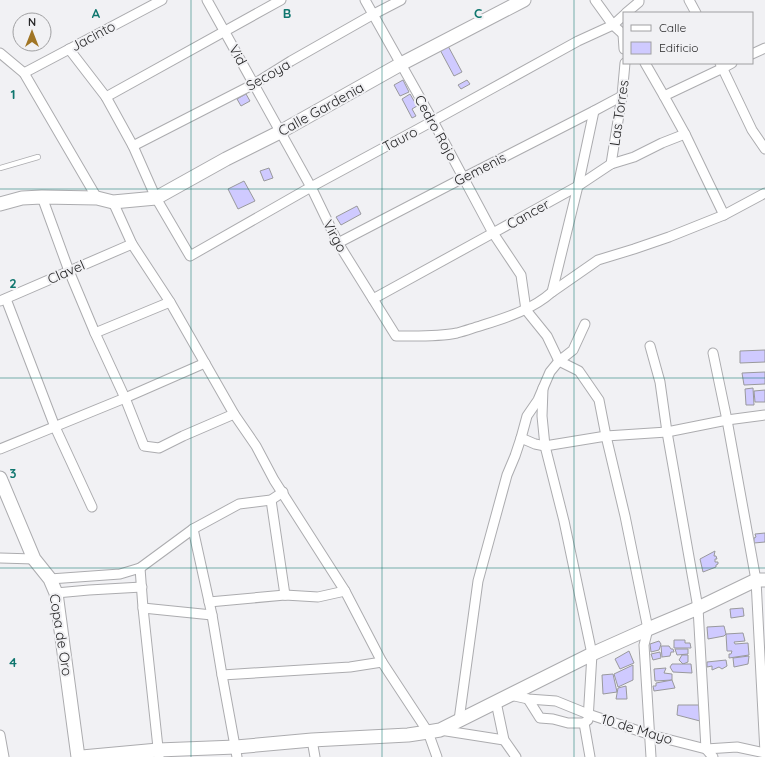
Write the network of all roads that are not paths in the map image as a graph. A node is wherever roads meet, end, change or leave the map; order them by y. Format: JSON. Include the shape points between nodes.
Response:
{"nodes":[{"id":1,"x":162,"y":0,"type":"edge"},
{"id":2,"x":207,"y":0,"type":"edge"},
{"id":3,"x":281,"y":0,"type":"edge"},
{"id":4,"x":365,"y":0,"type":"edge"},
{"id":5,"x":401,"y":0,"type":"edge"},
{"id":6,"x":524,"y":0,"type":"edge"},
{"id":7,"x":595,"y":0,"type":"edge"},
{"id":8,"x":639,"y":0,"type":"edge"},
{"id":9,"x":690,"y":0,"type":"edge"},
{"id":10,"x":627,"y":12,"type":"edge"},
{"id":11,"x":696,"y":12,"type":"edge"},
{"id":12,"x":372,"y":14,"type":"junction"},
{"id":13,"x":623,"y":16,"type":"edge"},
{"id":14,"x":613,"y":25,"type":"junction"},
{"id":15,"x":225,"y":32,"type":"junction"},
{"id":16,"x":623,"y":35,"type":"edge"},
{"id":17,"x":765,"y":48,"type":"edge"},
{"id":18,"x":70,"y":49,"type":"junction"},
{"id":19,"x":0,"y":53,"type":"edge"},
{"id":20,"x":753,"y":54,"type":"edge"},
{"id":21,"x":401,"y":64,"type":"junction"},
{"id":22,"x":625,"y":64,"type":"edge"},
{"id":23,"x":646,"y":64,"type":"edge"},
{"id":24,"x":722,"y":66,"type":"edge"},
{"id":25,"x":24,"y":73,"type":"junction"},
{"id":26,"x":254,"y":84,"type":"junction"},
{"id":27,"x":622,"y":96,"type":"junction"},
{"id":28,"x":664,"y":96,"type":"junction"},
{"id":29,"x":106,"y":97,"type":"junction"},
{"id":30,"x":594,"y":111,"type":"junction"},
{"id":31,"x":433,"y":121,"type":"junction"},
{"id":32,"x":280,"y":132,"type":"junction"},
{"id":33,"x":685,"y":134,"type":"junction"},
{"id":34,"x":133,"y":146,"type":"junction"},
{"id":35,"x":765,"y":150,"type":"edge"},
{"id":36,"x":38,"y":157,"type":"dead end"},
{"id":37,"x":611,"y":164,"type":"junction"},
{"id":38,"x":0,"y":168,"type":"edge"},
{"id":39,"x":463,"y":178,"type":"junction"},
{"id":40,"x":578,"y":186,"type":"junction"},
{"id":41,"x":310,"y":187,"type":"junction"},
{"id":42,"x":765,"y":193,"type":"edge"},
{"id":43,"x":42,"y":197,"type":"junction"},
{"id":44,"x":97,"y":198,"type":"junction"},
{"id":45,"x":156,"y":198,"type":"junction"},
{"id":46,"x":113,"y":202,"type":"junction"},
{"id":47,"x":1,"y":203,"type":"edge"},
{"id":48,"x":724,"y":215,"type":"junction"},
{"id":49,"x":494,"y":233,"type":"junction"},
{"id":50,"x":338,"y":243,"type":"junction"},
{"id":51,"x":132,"y":244,"type":"junction"},
{"id":52,"x":69,"y":271,"type":"junction"},
{"id":53,"x":552,"y":292,"type":"junction"},
{"id":54,"x":373,"y":299,"type":"junction"},
{"id":55,"x":3,"y":300,"type":"edge"},
{"id":56,"x":170,"y":302,"type":"junction"},
{"id":57,"x":526,"y":310,"type":"junction"},
{"id":58,"x":584,"y":324,"type":"dead end"},
{"id":59,"x":94,"y":333,"type":"junction"},
{"id":60,"x":650,"y":346,"type":"dead end"},
{"id":61,"x":713,"y":353,"type":"dead end"},
{"id":62,"x":559,"y":360,"type":"junction"},
{"id":63,"x":205,"y":363,"type":"junction"},
{"id":64,"x":543,"y":388,"type":"junction"},
{"id":65,"x":125,"y":398,"type":"junction"},
{"id":66,"x":234,"y":414,"type":"junction"},
{"id":67,"x":765,"y":416,"type":"edge"},
{"id":68,"x":727,"y":420,"type":"junction"},
{"id":69,"x":55,"y":427,"type":"junction"},
{"id":70,"x":667,"y":432,"type":"junction"},
{"id":71,"x":606,"y":436,"type":"junction"},
{"id":72,"x":521,"y":438,"type":"junction"},
{"id":73,"x":545,"y":446,"type":"junction"},
{"id":74,"x":0,"y":449,"type":"edge"},
{"id":75,"x":0,"y":478,"type":"edge"},
{"id":76,"x":283,"y":492,"type":"junction"},
{"id":77,"x":271,"y":500,"type":"junction"},
{"id":78,"x":92,"y":507,"type":"dead end"},
{"id":79,"x":194,"y":529,"type":"junction"},
{"id":80,"x":0,"y":558,"type":"edge"},
{"id":81,"x":34,"y":559,"type":"junction"},
{"id":82,"x":140,"y":568,"type":"junction"},
{"id":83,"x":50,"y":579,"type":"junction"},
{"id":84,"x":761,"y":580,"type":"edge"},
{"id":85,"x":142,"y":587,"type":"junction"},
{"id":86,"x":345,"y":591,"type":"junction"},
{"id":87,"x":56,"y":593,"type":"junction"},
{"id":88,"x":284,"y":595,"type":"junction"},
{"id":89,"x":209,"y":602,"type":"junction"},
{"id":90,"x":143,"y":608,"type":"junction"},
{"id":91,"x":698,"y":608,"type":"junction"},
{"id":92,"x":212,"y":615,"type":"junction"},
{"id":93,"x":648,"y":629,"type":"junction"},
{"id":94,"x":592,"y":654,"type":"junction"},
{"id":95,"x":382,"y":662,"type":"junction"},
{"id":96,"x":222,"y":675,"type":"junction"},
{"id":97,"x":510,"y":695,"type":"junction"},
{"id":98,"x":528,"y":699,"type":"junction"},
{"id":99,"x":496,"y":702,"type":"junction"},
{"id":100,"x":588,"y":714,"type":"junction"},
{"id":101,"x":459,"y":720,"type":"junction"},
{"id":102,"x":584,"y":723,"type":"junction"},
{"id":103,"x":434,"y":731,"type":"junction"},
{"id":104,"x":0,"y":735,"type":"edge"},
{"id":105,"x":651,"y":735,"type":"junction"},
{"id":106,"x":312,"y":740,"type":"junction"},
{"id":107,"x":504,"y":740,"type":"junction"},
{"id":108,"x":706,"y":749,"type":"junction"},
{"id":109,"x":237,"y":752,"type":"edge"},
{"id":110,"x":765,"y":753,"type":"edge"},
{"id":111,"x":158,"y":754,"type":"edge"},
{"id":112,"x":4,"y":757,"type":"edge"},
{"id":113,"x":78,"y":757,"type":"edge"},
{"id":114,"x":82,"y":757,"type":"edge"},
{"id":115,"x":315,"y":757,"type":"edge"},
{"id":116,"x":438,"y":757,"type":"edge"},
{"id":117,"x":516,"y":757,"type":"edge"},
{"id":118,"x":590,"y":757,"type":"edge"},
{"id":119,"x":651,"y":757,"type":"edge"},
{"id":120,"x":713,"y":757,"type":"edge"}],
"edges":[{"from":1,"to":18,"type":"street","name":"Jacinto"},
{"from":2,"to":15,"type":"street","name":"Vid"},
{"from":3,"to":15,"type":"street"},
{"from":4,"to":12,"type":"street","name":"Cedro Rojo"},
{"from":5,"to":12,"type":"street","name":"Secoya"},
{"from":6,"to":21,"type":"street","name":"Calle Gardenia"},
{"from":7,"to":14,"type":"street"},
{"from":8,"to":10,"type":"street"},
{"from":9,"to":11,"type":"street"},
{"from":12,"to":21,"type":"street","name":"Cedro Rojo"},
{"from":12,"to":26,"type":"street","name":"Secoya"},
{"from":13,"to":14,"type":"street"},
{"from":14,"to":16,"type":"street"},
{"from":14,"to":31,"type":"street","name":"Tauro","via":[[578,41]]},
{"from":15,"to":26,"type":"street","name":"Vid"},
{"from":15,"to":29,"type":"street"},
{"from":17,"to":20,"type":"street"},
{"from":18,"to":25,"type":"street","name":"Jacinto"},
{"from":18,"to":29,"type":"street"},
{"from":19,"to":25,"type":"street"},
{"from":21,"to":31,"type":"street","name":"Cedro Rojo"},
{"from":21,"to":32,"type":"street","name":"Calle Gardenia"},
{"from":22,"to":27,"type":"street","name":"Las Torres"},
{"from":23,"to":28,"type":"street"},
{"from":24,"to":28,"type":"street"},
{"from":24,"to":35,"type":"street","via":[[752,130]]},
{"from":25,"to":44,"type":"street"},
{"from":26,"to":32,"type":"street","name":"Vid"},
{"from":26,"to":34,"type":"street","name":"Secoya"},
{"from":27,"to":30,"type":"street","name":"Gemenis"},
{"from":27,"to":37,"type":"street","name":"Las Torres"},
{"from":28,"to":33,"type":"street"},
{"from":29,"to":34,"type":"street"},
{"from":30,"to":39,"type":"street","name":"Gemenis"},
{"from":30,"to":40,"type":"street"},
{"from":31,"to":39,"type":"street","name":"Cedro Rojo"},
{"from":31,"to":41,"type":"street","name":"Tauro"},
{"from":32,"to":41,"type":"street","name":"Virgo"},
{"from":32,"to":45,"type":"street","name":"Calle Gardenia"},
{"from":33,"to":37,"type":"street","name":"Cancer","via":[[662,142],[634,157]]},
{"from":33,"to":48,"type":"street"},
{"from":34,"to":45,"type":"street"},
{"from":36,"to":38,"type":"lane"},
{"from":37,"to":40,"type":"street","name":"Cancer"},
{"from":39,"to":49,"type":"street","name":"Cedro Rojo"},
{"from":39,"to":50,"type":"street","name":"Gemenis"},
{"from":40,"to":49,"type":"street","name":"Cancer"},
{"from":40,"to":53,"type":"street"},
{"from":41,"to":45,"type":"street","name":"Tauro","via":[[190,256]]},
{"from":41,"to":50,"type":"street","name":"Virgo"},
{"from":42,"to":48,"type":"street"},
{"from":43,"to":44,"type":"street"},
{"from":43,"to":47,"type":"street"},
{"from":43,"to":52,"type":"street"},
{"from":44,"to":46,"type":"street","name":"Calle Gardenia"},
{"from":45,"to":46,"type":"street","name":"Calle Gardenia"},
{"from":46,"to":51,"type":"street"},
{"from":48,"to":53,"type":"street","via":[[669,238],[598,260]]},
{"from":49,"to":54,"type":"street","name":"Cancer"},
{"from":49,"to":57,"type":"street","name":"Cedro Rojo","via":[[521,275]]},
{"from":50,"to":54,"type":"street","name":"Virgo"},
{"from":51,"to":52,"type":"street","name":"Clavel"},
{"from":51,"to":56,"type":"street"},
{"from":52,"to":55,"type":"street","name":"Clavel"},
{"from":52,"to":59,"type":"street"},
{"from":53,"to":57,"type":"street"},
{"from":54,"to":57,"type":"street","name":"Virgo","via":[[396,336],[457,333]]},
{"from":55,"to":69,"type":"street"},
{"from":56,"to":59,"type":"street"},
{"from":56,"to":63,"type":"street"},
{"from":57,"to":62,"type":"street","via":[[546,336]]},
{"from":58,"to":62,"type":"street","via":[[573,350]]},
{"from":59,"to":65,"type":"street"},
{"from":60,"to":70,"type":"street","via":[[660,382]]},
{"from":61,"to":68,"type":"street"},
{"from":62,"to":64,"type":"street"},
{"from":62,"to":71,"type":"street","via":[[579,371],[599,400]]},
{"from":63,"to":65,"type":"street"},
{"from":63,"to":66,"type":"street"},
{"from":64,"to":72,"type":"street","via":[[527,416]]},
{"from":64,"to":73,"type":"street"},
{"from":65,"to":66,"type":"street","via":[[144,446],[159,448]]},
{"from":65,"to":69,"type":"street"},
{"from":66,"to":76,"type":"street"},
{"from":67,"to":68,"type":"street"},
{"from":68,"to":70,"type":"street"},
{"from":68,"to":84,"type":"street"},
{"from":69,"to":74,"type":"street"},
{"from":69,"to":78,"type":"street"},
{"from":70,"to":71,"type":"street"},
{"from":70,"to":91,"type":"street"},
{"from":71,"to":73,"type":"street"},
{"from":71,"to":93,"type":"street"},
{"from":72,"to":73,"type":"street"},
{"from":72,"to":101,"type":"street","via":[[507,475],[478,581]]},
{"from":73,"to":94,"type":"street","via":[[564,521]]},
{"from":75,"to":81,"type":"street","name":"Copa de Oro"},
{"from":76,"to":77,"type":"street"},
{"from":76,"to":86,"type":"street"},
{"from":77,"to":79,"type":"street","via":[[239,504]]},
{"from":77,"to":88,"type":"street"},
{"from":79,"to":82,"type":"street"},
{"from":79,"to":89,"type":"street"},
{"from":80,"to":81,"type":"street"},
{"from":81,"to":83,"type":"street","name":"Copa de Oro"},
{"from":82,"to":83,"type":"street","via":[[120,574]]},
{"from":82,"to":85,"type":"street"},
{"from":83,"to":87,"type":"street","name":"Copa de Oro"},
{"from":84,"to":91,"type":"street"},
{"from":84,"to":110,"type":"street"},
{"from":85,"to":87,"type":"street"},
{"from":85,"to":90,"type":"street"},
{"from":86,"to":88,"type":"street","via":[[318,597]]},
{"from":86,"to":95,"type":"street"},
{"from":87,"to":113,"type":"street","name":"Copa de Oro"},
{"from":88,"to":89,"type":"street"},
{"from":89,"to":92,"type":"street"},
{"from":90,"to":92,"type":"street"},
{"from":90,"to":111,"type":"street"},
{"from":91,"to":93,"type":"street"},
{"from":91,"to":108,"type":"street"},
{"from":92,"to":96,"type":"street"},
{"from":93,"to":94,"type":"street"},
{"from":93,"to":105,"type":"street","via":[[644,645]]},
{"from":94,"to":97,"type":"street"},
{"from":94,"to":100,"type":"street"},
{"from":95,"to":96,"type":"street","via":[[343,668]]},
{"from":95,"to":103,"type":"street"},
{"from":96,"to":109,"type":"street"},
{"from":97,"to":98,"type":"street","name":"10 de Mayo"},
{"from":97,"to":99,"type":"street"},
{"from":98,"to":100,"type":"street","name":"10 de Mayo","via":[[556,701]]},
{"from":98,"to":102,"type":"street","via":[[540,718]]},
{"from":99,"to":101,"type":"street"},
{"from":99,"to":107,"type":"street"},
{"from":100,"to":102,"type":"street","via":[[588,720]]},
{"from":100,"to":105,"type":"street","name":"10 de Mayo"},
{"from":101,"to":103,"type":"street"},
{"from":102,"to":118,"type":"street"},
{"from":103,"to":106,"type":"street","via":[[408,735]]},
{"from":103,"to":107,"type":"street"},
{"from":103,"to":116,"type":"street"},
{"from":104,"to":112,"type":"street"},
{"from":105,"to":108,"type":"street","name":"10 de Mayo"},
{"from":105,"to":119,"type":"street"},
{"from":106,"to":109,"type":"street"},
{"from":106,"to":115,"type":"street"},
{"from":107,"to":117,"type":"street"},
{"from":108,"to":110,"type":"street","name":"10 de Mayo","via":[[738,748]]},
{"from":108,"to":120,"type":"street"},
{"from":109,"to":111,"type":"street"},
{"from":111,"to":114,"type":"street"}]}
